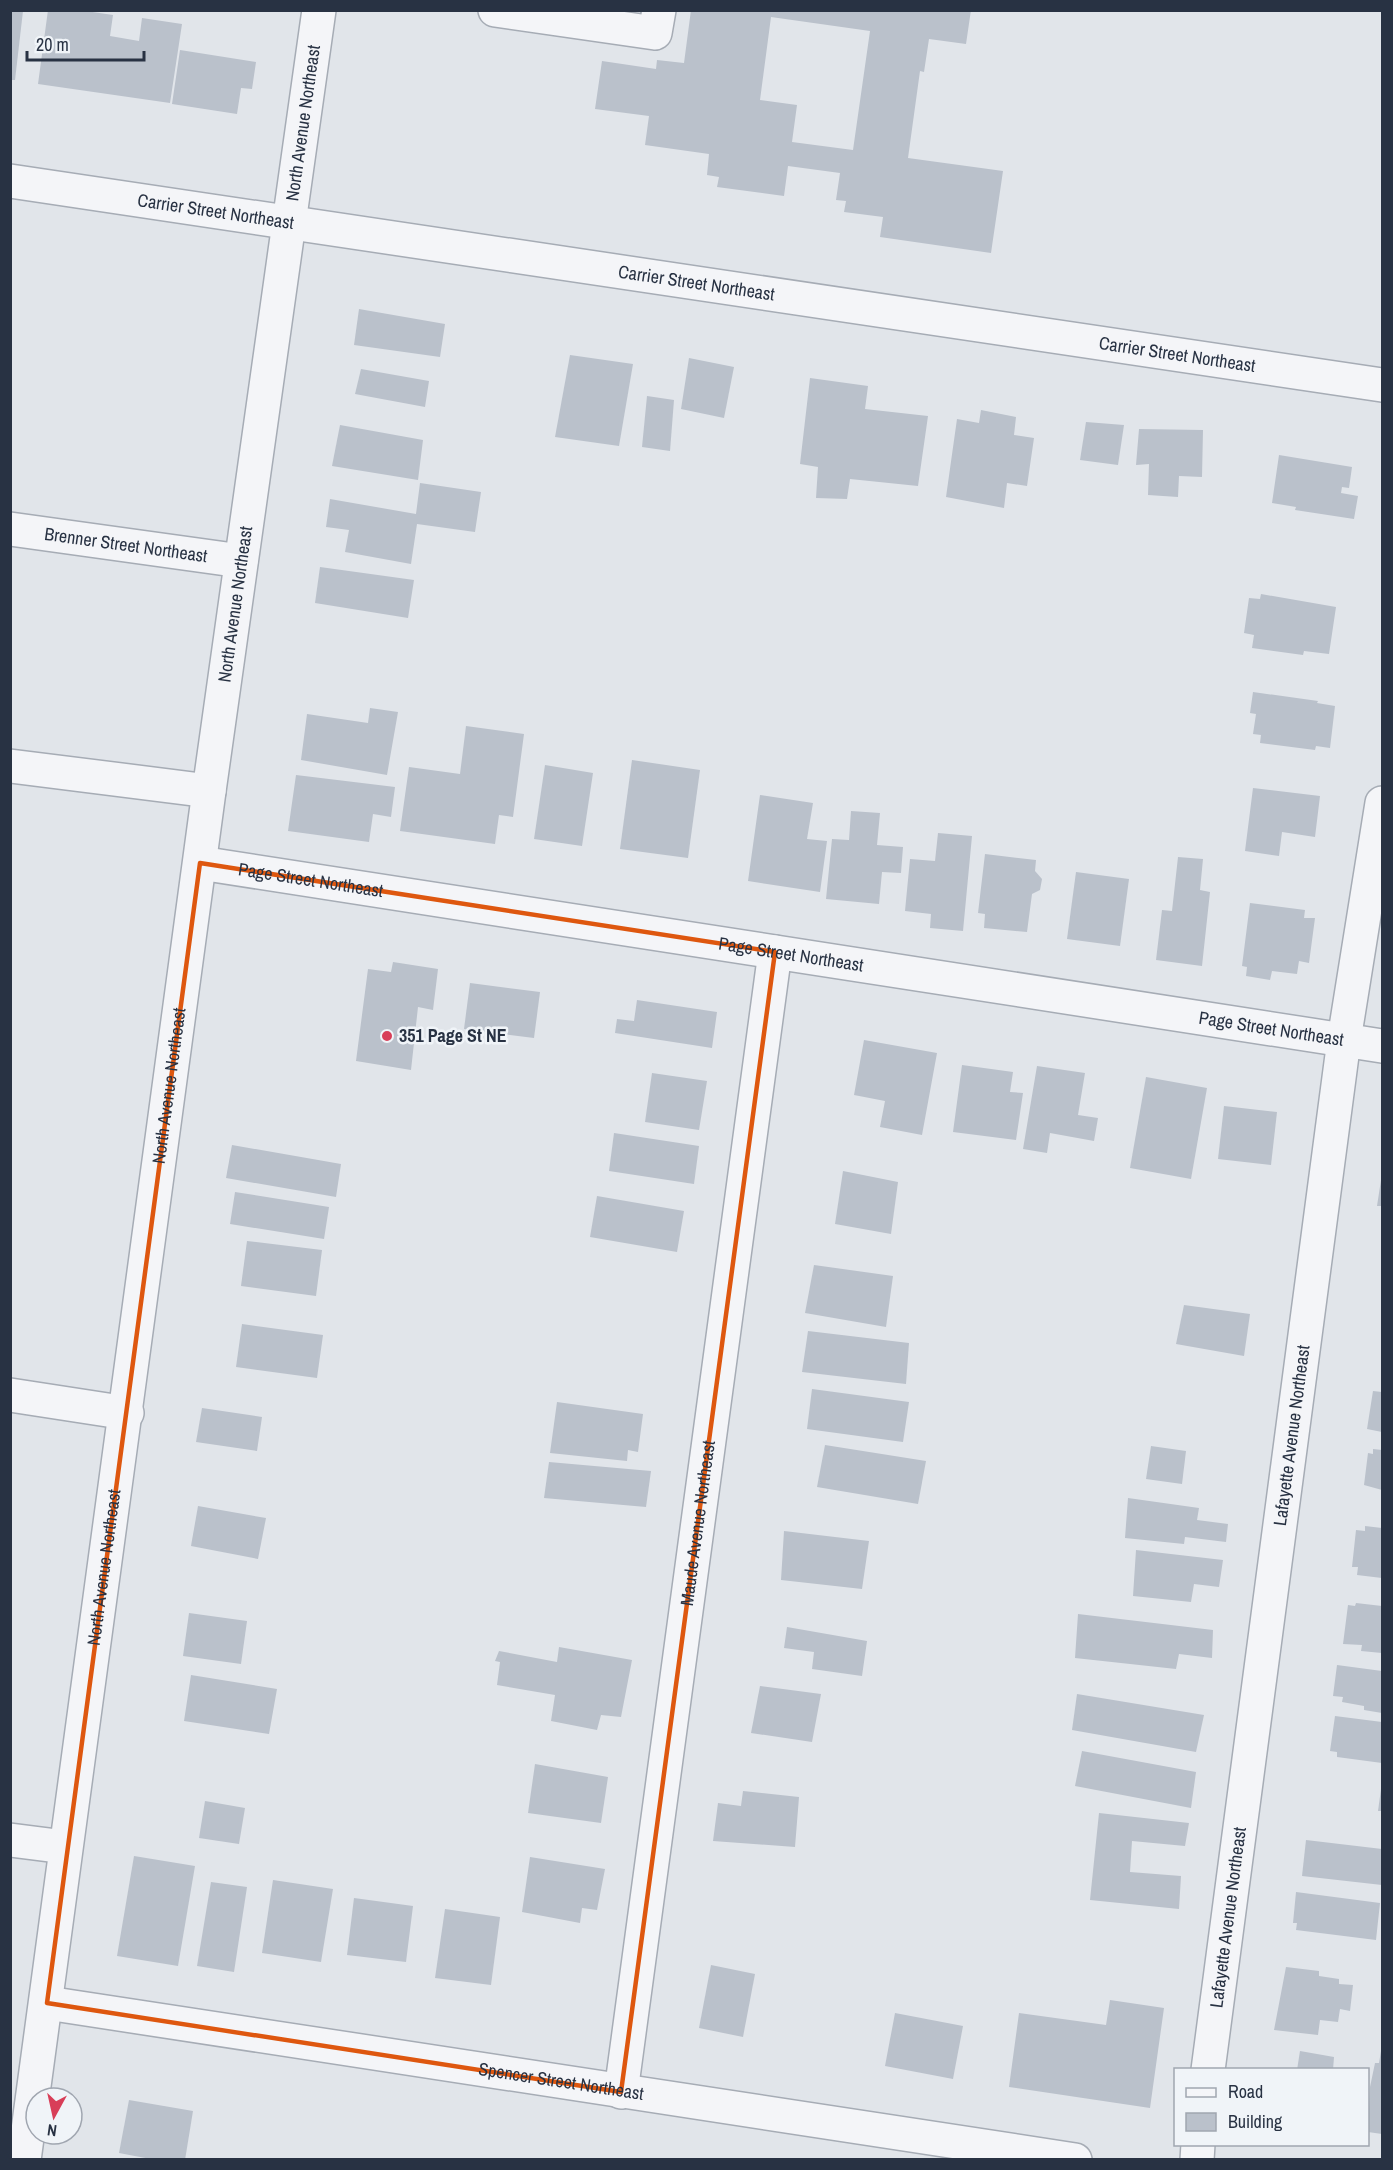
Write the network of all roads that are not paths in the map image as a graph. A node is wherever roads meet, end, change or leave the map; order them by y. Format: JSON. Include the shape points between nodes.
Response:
{"nodes":[{"id":1,"x":319,"y":10,"type":"edge"},
{"id":2,"x":495,"y":10,"type":"edge"},
{"id":3,"x":659,"y":10,"type":"edge"},
{"id":4,"x":10,"y":181,"type":"edge"},
{"id":5,"x":291,"y":223,"type":"junction"},
{"id":6,"x":1383,"y":385,"type":"edge"},
{"id":7,"x":10,"y":529,"type":"edge"},
{"id":8,"x":241,"y":561,"type":"junction"},
{"id":9,"x":10,"y":766,"type":"edge"},
{"id":10,"x":209,"y":791,"type":"junction"},
{"id":11,"x":1383,"y":802,"type":"edge"},
{"id":12,"x":200,"y":863,"type":"junction"},
{"id":13,"x":775,"y":952,"type":"junction"},
{"id":14,"x":1344,"y":1040,"type":"junction"},
{"id":15,"x":1383,"y":1046,"type":"edge"},
{"id":16,"x":10,"y":1395,"type":"edge"},
{"id":17,"x":127,"y":1413,"type":"junction"},
{"id":18,"x":10,"y":1840,"type":"edge"},
{"id":19,"x":65,"y":1847,"type":"junction"},
{"id":20,"x":46,"y":2003,"type":"junction"},
{"id":21,"x":1208,"y":2068,"type":"edge"},
{"id":22,"x":621,"y":2092,"type":"junction"},
{"id":23,"x":24,"y":2160,"type":"edge"},
{"id":24,"x":1075,"y":2160,"type":"edge"}],
"edges":[{"from":1,"to":5,"type":"street","name":"North Avenue Northeast"},
{"from":2,"to":3,"type":"street","via":[[655,33]]},
{"from":4,"to":5,"type":"street","name":"Carrier Street Northeast"},
{"from":5,"to":6,"type":"street","name":"Carrier Street Northeast"},
{"from":5,"to":8,"type":"street","name":"North Avenue Northeast"},
{"from":7,"to":8,"type":"street","name":"Brenner Street Northeast"},
{"from":8,"to":10,"type":"street","name":"North Avenue Northeast"},
{"from":9,"to":10,"type":"street"},
{"from":10,"to":12,"type":"street","name":"North Avenue Northeast"},
{"from":11,"to":14,"type":"street","name":"Lafayette Avenue Northeast"},
{"from":12,"to":13,"type":"street","name":"Page Street Northeast"},
{"from":12,"to":17,"type":"street","name":"North Avenue Northeast"},
{"from":13,"to":14,"type":"street","name":"Page Street Northeast"},
{"from":13,"to":22,"type":"street","name":"Maude Avenue Northeast"},
{"from":14,"to":15,"type":"street","name":"Page Street Northeast"},
{"from":14,"to":21,"type":"street","name":"Lafayette Avenue Northeast"},
{"from":16,"to":17,"type":"street"},
{"from":17,"to":19,"type":"street","name":"North Avenue Northeast"},
{"from":18,"to":19,"type":"street"},
{"from":19,"to":20,"type":"street","name":"North Avenue Northeast"},
{"from":20,"to":22,"type":"street","name":"Spencer Street Northeast"},
{"from":20,"to":23,"type":"street","name":"North Avenue Northeast"},
{"from":22,"to":24,"type":"street","name":"Spencer Street Northeast"}]}
